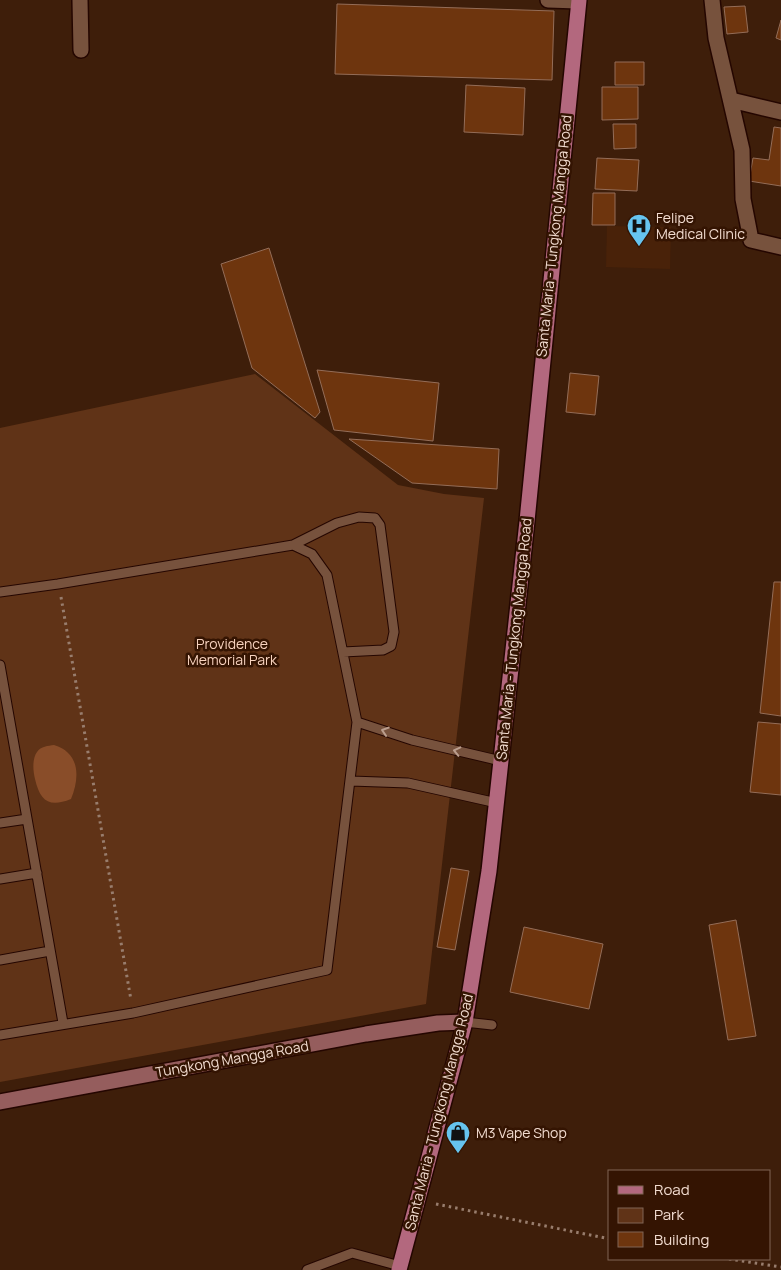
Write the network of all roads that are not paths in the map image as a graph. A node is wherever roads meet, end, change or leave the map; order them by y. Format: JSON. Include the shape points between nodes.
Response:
{"nodes":[{"id":1,"x":80,"y":0,"type":"edge"},
{"id":2,"x":548,"y":0,"type":"edge"},
{"id":3,"x":712,"y":0,"type":"edge"},
{"id":4,"x":578,"y":1,"type":"edge"},
{"id":5,"x":81,"y":50,"type":"dead end"},
{"id":6,"x":731,"y":100,"type":"junction"},
{"id":7,"x":781,"y":112,"type":"edge"},
{"id":8,"x":781,"y":247,"type":"edge"},
{"id":9,"x":294,"y":545,"type":"junction"},
{"id":10,"x":0,"y":592,"type":"edge"},
{"id":11,"x":343,"y":652,"type":"junction"},
{"id":12,"x":0,"y":665,"type":"edge"},
{"id":13,"x":357,"y":722,"type":"junction"},
{"id":14,"x":501,"y":761,"type":"junction"},
{"id":15,"x":351,"y":781,"type":"junction"},
{"id":16,"x":497,"y":803,"type":"junction"},
{"id":17,"x":27,"y":819,"type":"junction"},
{"id":18,"x":0,"y":824,"type":"edge"},
{"id":19,"x":37,"y":873,"type":"junction"},
{"id":20,"x":0,"y":879,"type":"edge"},
{"id":21,"x":50,"y":951,"type":"junction"},
{"id":22,"x":0,"y":960,"type":"edge"},
{"id":23,"x":464,"y":1022,"type":"junction"},
{"id":24,"x":63,"y":1023,"type":"junction"},
{"id":25,"x":492,"y":1025,"type":"dead end"},
{"id":26,"x":0,"y":1035,"type":"edge"},
{"id":27,"x":0,"y":1102,"type":"edge"},
{"id":28,"x":400,"y":1268,"type":"edge"},
{"id":29,"x":306,"y":1270,"type":"edge"}],
"edges":[{"from":1,"to":5,"type":"street"},
{"from":2,"to":4,"type":"street"},
{"from":3,"to":6,"type":"street","via":[[716,38]]},
{"from":4,"to":14,"type":"main road","name":"Santa Maria - Tungkong Mangga Road"},
{"from":6,"to":7,"type":"street"},
{"from":6,"to":8,"type":"street","via":[[742,150],[743,199],[752,240]]},
{"from":9,"to":10,"type":"lane"},
{"from":9,"to":11,"type":"lane","via":[[312,554],[327,575]]},
{"from":9,"to":11,"type":"lane","via":[[337,523],[359,517],[375,518],[380,525],[394,632],[391,646],[383,650]]},
{"from":11,"to":13,"type":"lane"},
{"from":12,"to":17,"type":"lane"},
{"from":14,"to":13,"type":"lane","one_way":true,"via":[[412,740]]},
{"from":13,"to":15,"type":"lane"},
{"from":14,"to":16,"type":"main road","name":"Santa Maria - Tungkong Mangga Road"},
{"from":15,"to":16,"type":"lane","via":[[408,783]]},
{"from":15,"to":24,"type":"lane","via":[[327,970],[133,1013]]},
{"from":16,"to":23,"type":"main road","name":"Santa Maria - Tungkong Mangga Road"},
{"from":17,"to":18,"type":"lane"},
{"from":17,"to":19,"type":"lane"},
{"from":19,"to":20,"type":"lane"},
{"from":19,"to":21,"type":"lane"},
{"from":21,"to":22,"type":"lane"},
{"from":21,"to":24,"type":"lane"},
{"from":23,"to":25,"type":"lane"},
{"from":23,"to":27,"type":"street","name":"Tungkong Mangga Road","via":[[366,1034]]},
{"from":23,"to":28,"type":"main road","name":"Santa Maria - Tungkong Mangga Road"},
{"from":24,"to":26,"type":"lane"},
{"from":28,"to":29,"type":"lane","via":[[352,1253]]}]}
